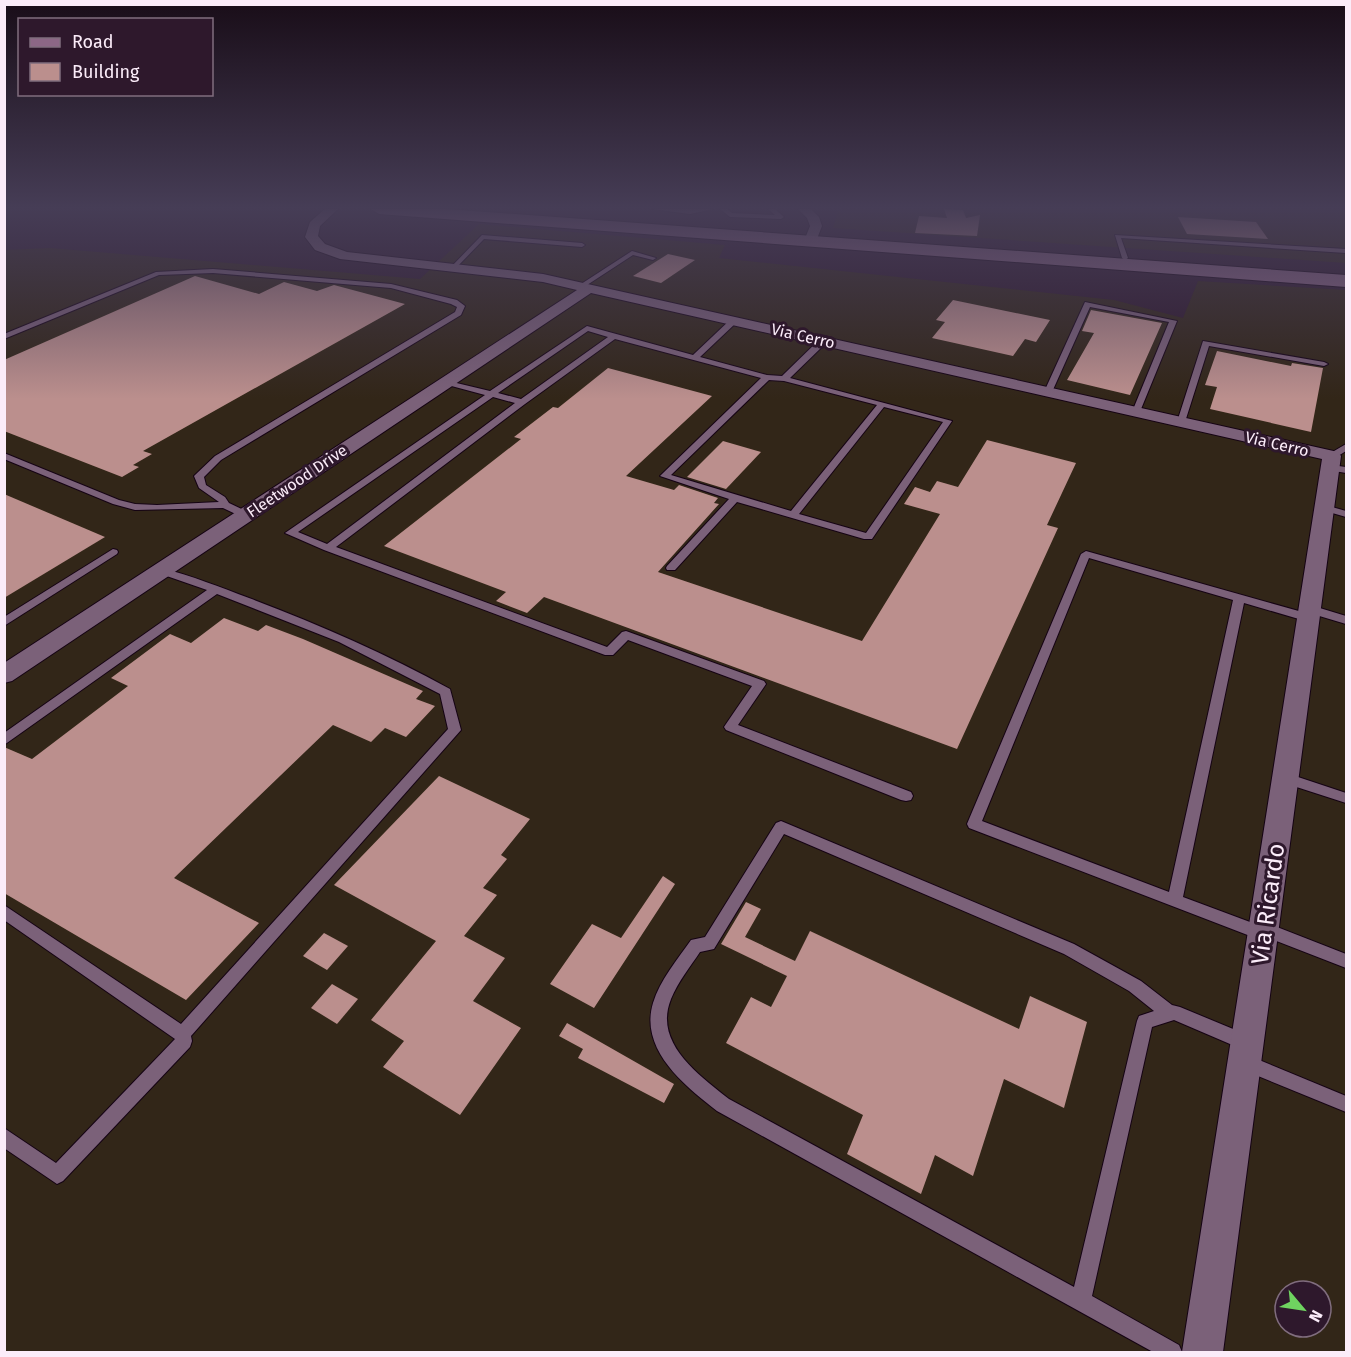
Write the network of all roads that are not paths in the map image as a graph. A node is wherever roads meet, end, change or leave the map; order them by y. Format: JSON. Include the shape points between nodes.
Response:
{"nodes":[{"id":1,"x":164,"y":272,"type":"edge"},
{"id":2,"x":217,"y":272,"type":"edge"},
{"id":3,"x":486,"y":272,"type":"edge"},
{"id":4,"x":605,"y":272,"type":"edge"},
{"id":5,"x":1239,"y":272,"type":"edge"},
{"id":6,"x":1324,"y":272,"type":"edge"},
{"id":7,"x":1347,"y":274,"type":"edge"},
{"id":8,"x":1347,"y":281,"type":"edge"},
{"id":9,"x":585,"y":287,"type":"junction"},
{"id":10,"x":734,"y":321,"type":"junction"},
{"id":11,"x":614,"y":336,"type":"junction"},
{"id":12,"x":4,"y":337,"type":"edge"},
{"id":13,"x":823,"y":341,"type":"junction"},
{"id":14,"x":694,"y":357,"type":"junction"},
{"id":15,"x":1324,"y":364,"type":"dead end"},
{"id":16,"x":766,"y":377,"type":"junction"},
{"id":17,"x":784,"y":379,"type":"junction"},
{"id":18,"x":447,"y":382,"type":"junction"},
{"id":19,"x":1048,"y":392,"type":"junction"},
{"id":20,"x":490,"y":394,"type":"junction"},
{"id":21,"x":522,"y":402,"type":"junction"},
{"id":22,"x":882,"y":404,"type":"junction"},
{"id":23,"x":1136,"y":412,"type":"junction"},
{"id":24,"x":1181,"y":422,"type":"junction"},
{"id":25,"x":4,"y":456,"type":"edge"},
{"id":26,"x":1339,"y":460,"type":"edge"},
{"id":27,"x":735,"y":498,"type":"junction"},
{"id":28,"x":225,"y":505,"type":"junction"},
{"id":29,"x":1336,"y":511,"type":"edge"},
{"id":30,"x":246,"y":515,"type":"junction"},
{"id":31,"x":793,"y":515,"type":"junction"},
{"id":32,"x":328,"y":548,"type":"junction"},
{"id":33,"x":113,"y":552,"type":"dead end"},
{"id":34,"x":671,"y":568,"type":"dead end"},
{"id":35,"x":162,"y":571,"type":"junction"},
{"id":36,"x":216,"y":589,"type":"junction"},
{"id":37,"x":1239,"y":598,"type":"junction"},
{"id":38,"x":1310,"y":614,"type":"junction"},
{"id":39,"x":1347,"y":620,"type":"edge"},
{"id":40,"x":4,"y":622,"type":"edge"},
{"id":41,"x":4,"y":675,"type":"edge"},
{"id":42,"x":4,"y":740,"type":"edge"},
{"id":43,"x":1286,"y":778,"type":"junction"},
{"id":44,"x":906,"y":796,"type":"dead end"},
{"id":45,"x":1347,"y":798,"type":"edge"},
{"id":46,"x":1175,"y":900,"type":"junction"},
{"id":47,"x":4,"y":911,"type":"edge"},
{"id":48,"x":1264,"y":931,"type":"junction"},
{"id":49,"x":1347,"y":961,"type":"edge"},
{"id":50,"x":1169,"y":1013,"type":"junction"},
{"id":51,"x":182,"y":1034,"type":"junction"},
{"id":52,"x":1247,"y":1053,"type":"junction"},
{"id":53,"x":1347,"y":1104,"type":"edge"},
{"id":54,"x":4,"y":1137,"type":"edge"},
{"id":55,"x":1081,"y":1301,"type":"junction"},
{"id":56,"x":1172,"y":1353,"type":"edge"},
{"id":57,"x":1203,"y":1353,"type":"edge"}],
"edges":[{"from":1,"to":12,"type":"lane"},
{"from":2,"to":28,"type":"lane","via":[[391,286],[461,306],[458,313],[218,458],[200,476],[202,486]]},
{"from":3,"to":9,"type":"street","name":"Via Cerro"},
{"from":4,"to":9,"type":"lane"},
{"from":5,"to":8,"type":"main road"},
{"from":6,"to":7,"type":"main road"},
{"from":9,"to":10,"type":"street","name":"Via Cerro"},
{"from":9,"to":18,"type":"street","name":"Fleetwood Drive"},
{"from":10,"to":13,"type":"street","name":"Via Cerro"},
{"from":10,"to":14,"type":"lane"},
{"from":11,"to":14,"type":"lane"},
{"from":11,"to":20,"type":"lane","via":[[587,328]]},
{"from":11,"to":21,"type":"lane"},
{"from":13,"to":17,"type":"lane"},
{"from":13,"to":19,"type":"street","name":"Via Cerro"},
{"from":14,"to":16,"type":"lane"},
{"from":15,"to":24,"type":"lane","via":[[1206,343]]},
{"from":16,"to":17,"type":"lane"},
{"from":16,"to":27,"type":"lane","via":[[665,476]]},
{"from":17,"to":22,"type":"lane"},
{"from":18,"to":20,"type":"lane"},
{"from":18,"to":30,"type":"street","name":"Fleetwood Drive"},
{"from":19,"to":23,"type":"street","name":"Via Cerro"},
{"from":19,"to":23,"type":"lane","via":[[1088,304],[1173,321]]},
{"from":20,"to":21,"type":"lane"},
{"from":20,"to":32,"type":"lane","via":[[290,532]]},
{"from":21,"to":32,"type":"lane"},
{"from":22,"to":31,"type":"lane"},
{"from":22,"to":31,"type":"lane","via":[[948,421],[868,537]]},
{"from":23,"to":24,"type":"street","name":"Via Cerro"},
{"from":24,"to":26,"type":"street","name":"Via Cerro"},
{"from":25,"to":28,"type":"lane","via":[[135,507]]},
{"from":26,"to":29,"type":"street","name":"Via Ricardo"},
{"from":27,"to":31,"type":"lane"},
{"from":27,"to":34,"type":"lane"},
{"from":28,"to":30,"type":"lane"},
{"from":29,"to":38,"type":"street","name":"Via Ricardo"},
{"from":30,"to":35,"type":"street","name":"Fleetwood Drive"},
{"from":32,"to":44,"type":"lane","via":[[609,652],[626,635],[760,684],[729,727]]},
{"from":33,"to":40,"type":"lane"},
{"from":35,"to":36,"type":"lane"},
{"from":35,"to":41,"type":"street","name":"Fleetwood Drive"},
{"from":36,"to":42,"type":"lane"},
{"from":36,"to":51,"type":"lane","via":[[401,667],[446,692],[455,730]]},
{"from":37,"to":38,"type":"lane"},
{"from":37,"to":46,"type":"lane"},
{"from":37,"to":46,"type":"lane","via":[[1086,554],[974,824]]},
{"from":38,"to":39,"type":"lane"},
{"from":38,"to":43,"type":"street","name":"Via Ricardo"},
{"from":43,"to":45,"type":"lane"},
{"from":43,"to":48,"type":"street","name":"Via Ricardo"},
{"from":46,"to":48,"type":"lane"},
{"from":47,"to":51,"type":"lane"},
{"from":48,"to":49,"type":"lane"},
{"from":48,"to":52,"type":"street","name":"Via Ricardo"},
{"from":50,"to":52,"type":"lane","via":[[1174,1012]]},
{"from":50,"to":55,"type":"lane","via":[[1144,1021]]},
{"from":50,"to":55,"type":"lane","via":[[1135,986],[1070,949],[781,827],[709,944],[696,945],[659,1012],[665,1045],[689,1076],[723,1105]]},
{"from":51,"to":54,"type":"lane","via":[[180,1049],[57,1174]]},
{"from":52,"to":53,"type":"lane"},
{"from":52,"to":57,"type":"street","name":"Via Ricardo"},
{"from":55,"to":56,"type":"lane"}]}
